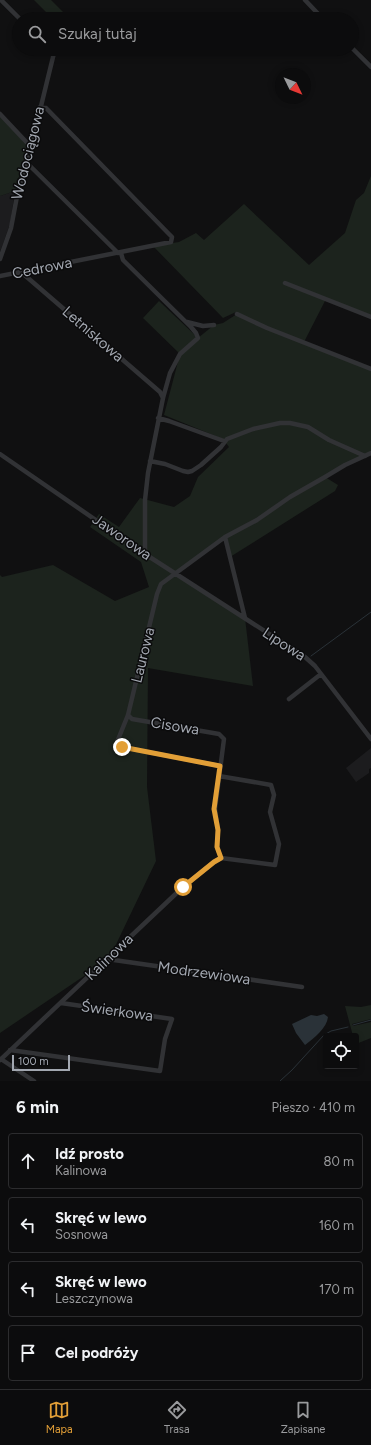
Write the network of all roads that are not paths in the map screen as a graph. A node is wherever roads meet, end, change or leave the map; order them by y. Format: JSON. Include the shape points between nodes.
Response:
{"nodes":[{"id":1,"x":1,"y":0,"type":"edge"},
{"id":2,"x":305,"y":0,"type":"edge"},
{"id":3,"x":13,"y":12,"type":"edge"},
{"id":4,"x":316,"y":12,"type":"edge"},
{"id":5,"x":359,"y":55,"type":"edge"},
{"id":6,"x":53,"y":56,"type":"edge"},
{"id":7,"x":371,"y":68,"type":"edge"},
{"id":8,"x":40,"y":107,"type":"junction"},
{"id":9,"x":0,"y":114,"type":"edge"},
{"id":10,"x":31,"y":147,"type":"junction"},
{"id":11,"x":26,"y":162,"type":"junction"},
{"id":12,"x":119,"y":253,"type":"junction"},
{"id":13,"x":0,"y":259,"type":"edge"},
{"id":14,"x":21,"y":272,"type":"junction"},
{"id":15,"x":0,"y":276,"type":"edge"},
{"id":16,"x":285,"y":283,"type":"dead end"},
{"id":17,"x":237,"y":314,"type":"dead end"},
{"id":18,"x":371,"y":317,"type":"edge"},
{"id":19,"x":184,"y":321,"type":"junction"},
{"id":20,"x":214,"y":325,"type":"dead end"},
{"id":21,"x":371,"y":369,"type":"edge"},
{"id":22,"x":163,"y":398,"type":"junction"},
{"id":23,"x":158,"y":418,"type":"junction"},
{"id":24,"x":224,"y":441,"type":"junction"},
{"id":25,"x":371,"y":453,"type":"edge"},
{"id":26,"x":0,"y":454,"type":"edge"},
{"id":27,"x":365,"y":456,"type":"junction"},
{"id":28,"x":150,"y":461,"type":"junction"},
{"id":29,"x":225,"y":537,"type":"junction"},
{"id":30,"x":145,"y":554,"type":"junction"},
{"id":31,"x":175,"y":574,"type":"junction"},
{"id":32,"x":245,"y":618,"type":"junction"},
{"id":33,"x":321,"y":674,"type":"junction"},
{"id":34,"x":289,"y":699,"type":"dead end"},
{"id":35,"x":128,"y":715,"type":"junction"},
{"id":36,"x":371,"y":739,"type":"edge"},
{"id":37,"x":220,"y":766,"type":"junction"},
{"id":38,"x":219,"y":776,"type":"junction"},
{"id":39,"x":221,"y":858,"type":"junction"},
{"id":40,"x":107,"y":959,"type":"junction"},
{"id":41,"x":302,"y":987,"type":"dead end"},
{"id":42,"x":61,"y":1003,"type":"junction"},
{"id":43,"x":10,"y":1050,"type":"junction"},
{"id":44,"x":0,"y":1060,"type":"edge"},
{"id":45,"x":34,"y":1081,"type":"edge"}],
"edges":[{"from":1,"to":3,"type":"street"},
{"from":2,"to":4,"type":"street"},
{"from":5,"to":7,"type":"street"},
{"from":6,"to":8,"type":"street","name":"Wodociągowa"},
{"from":8,"to":10,"type":"street","name":"Wodociągowa"},
{"from":8,"to":12,"type":"street","name":"Cedrowa","via":[[46,108],[172,237],[171,242]]},
{"from":9,"to":10,"type":"street"},
{"from":10,"to":11,"type":"street","name":"Wodociągowa"},
{"from":11,"to":12,"type":"street"},
{"from":11,"to":13,"type":"street","name":"Wodociągowa","via":[[11,228]]},
{"from":12,"to":14,"type":"street","name":"Cedrowa"},
{"from":12,"to":19,"type":"street"},
{"from":14,"to":15,"type":"street","name":"Cedrowa"},
{"from":14,"to":22,"type":"street","name":"Letniskowa","via":[[160,392]]},
{"from":16,"to":18,"type":"street"},
{"from":17,"to":21,"type":"street"},
{"from":19,"to":20,"type":"street","via":[[200,326]]},
{"from":19,"to":22,"type":"street","via":[[198,338],[180,354],[170,373]]},
{"from":22,"to":23,"type":"street"},
{"from":23,"to":24,"type":"street"},
{"from":23,"to":28,"type":"street"},
{"from":24,"to":27,"type":"street","via":[[254,429],[290,423],[308,427],[329,440]]},
{"from":24,"to":28,"type":"street","via":[[192,471],[183,471]]},
{"from":25,"to":27,"type":"street","name":"Laurowa"},
{"from":26,"to":30,"type":"street","name":"Jaworowa"},
{"from":27,"to":29,"type":"street","name":"Laurowa","via":[[331,473]]},
{"from":28,"to":30,"type":"street","via":[[145,500]]},
{"from":29,"to":31,"type":"street","name":"Laurowa"},
{"from":29,"to":32,"type":"street"},
{"from":30,"to":31,"type":"street","name":"Jaworowa"},
{"from":31,"to":32,"type":"street","name":"Jaworowa"},
{"from":31,"to":35,"type":"street","name":"Laurowa","via":[[161,584],[157,594]]},
{"from":32,"to":33,"type":"street","name":"Lipowa","via":[[306,657]]},
{"from":33,"to":34,"type":"street"},
{"from":33,"to":36,"type":"street","name":"Lipowa"},
{"from":35,"to":37,"type":"street","name":"Cisowa","via":[[132,719],[223,736]]},
{"from":35,"to":37,"type":"street","name":"Laurowa","via":[[117,742],[122,747]]},
{"from":37,"to":38,"type":"street"},
{"from":38,"to":39,"type":"street","via":[[214,809],[218,830],[217,847]]},
{"from":38,"to":39,"type":"street","via":[[271,785],[274,795],[270,812],[279,844],[275,865]]},
{"from":39,"to":40,"type":"street","name":"Kalinowa","via":[[183,887]]},
{"from":40,"to":41,"type":"street","name":"Modrzewiowa"},
{"from":40,"to":42,"type":"street","name":"Kalinowa"},
{"from":42,"to":43,"type":"street","name":"Kalinowa"},
{"from":42,"to":43,"type":"street","name":"Świerkowa","via":[[172,1019],[165,1039],[160,1071]]},
{"from":43,"to":44,"type":"street","name":"Kalinowa"},
{"from":44,"to":45,"type":"street"}]}
